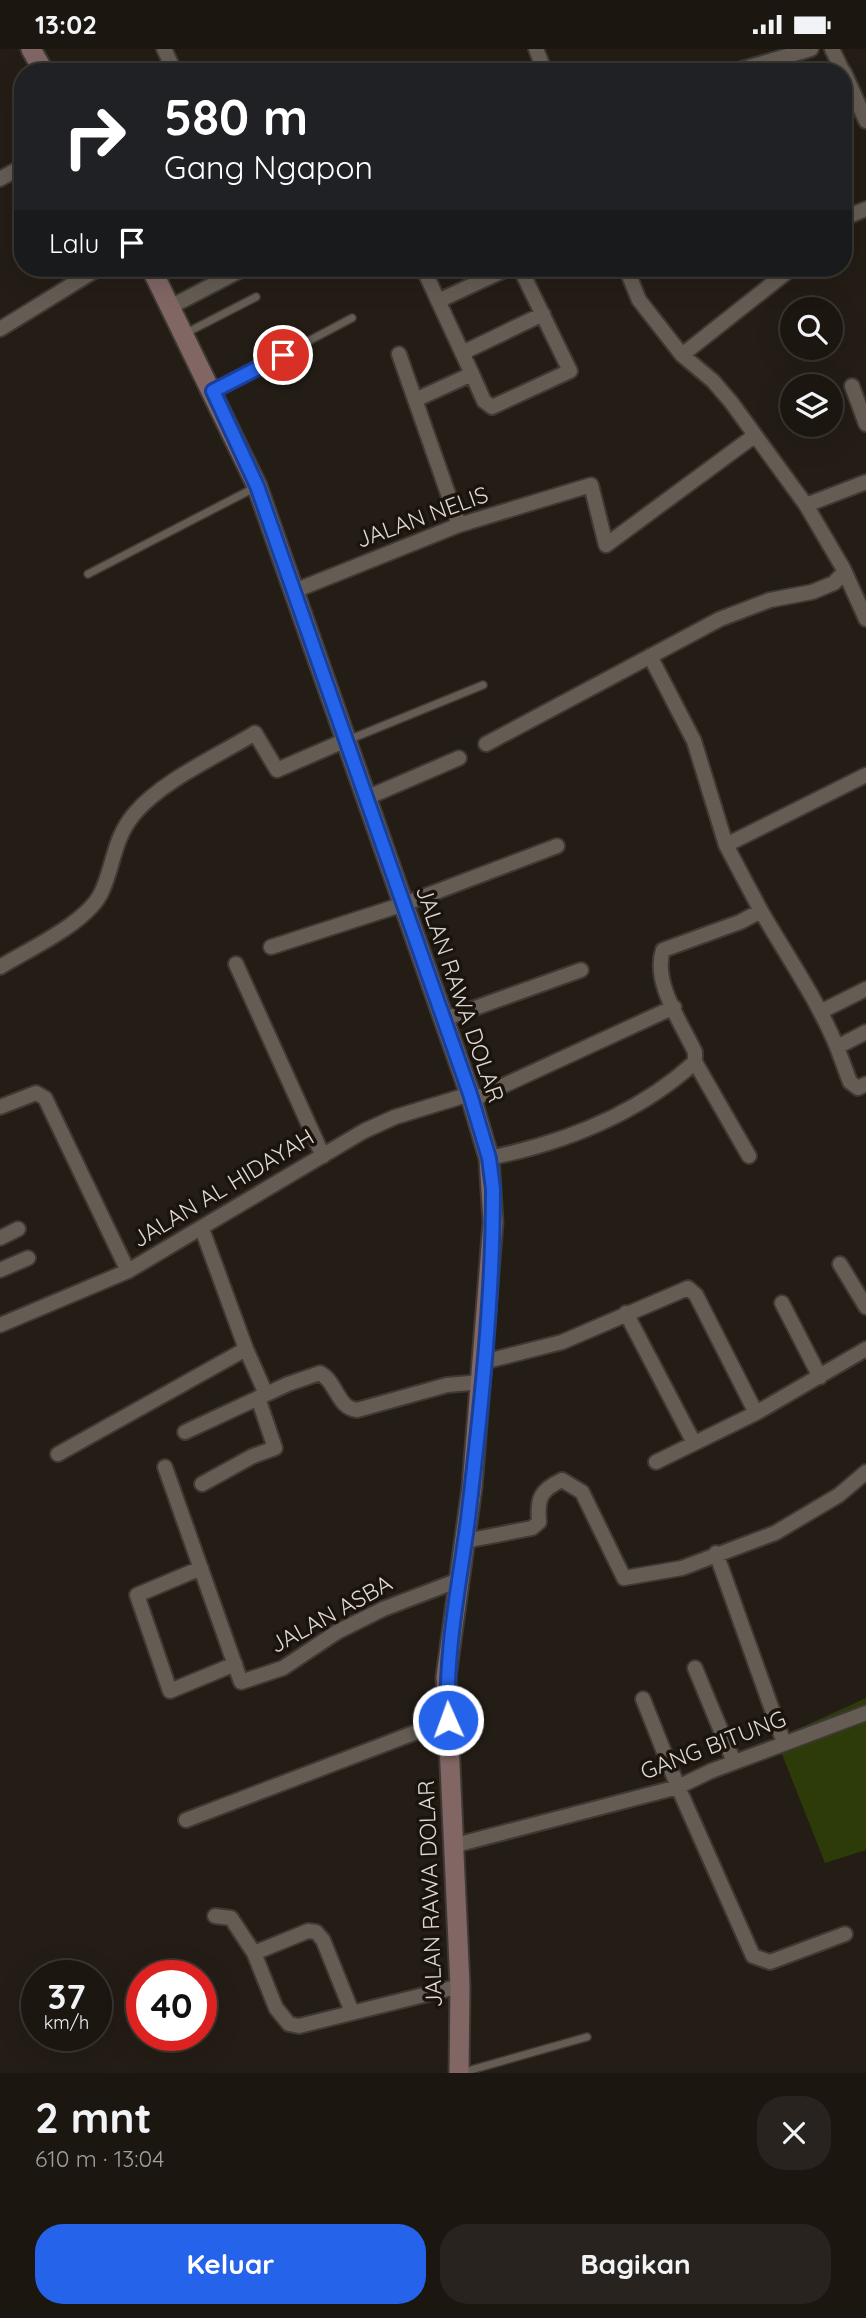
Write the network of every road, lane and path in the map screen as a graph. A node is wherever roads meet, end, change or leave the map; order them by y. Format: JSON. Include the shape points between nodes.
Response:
{"nodes":[{"id":1,"x":811,"y":49,"type":"edge"},
{"id":2,"x":763,"y":63,"type":"edge"},
{"id":3,"x":852,"y":103,"type":"edge"},
{"id":4,"x":866,"y":121,"type":"edge"},
{"id":5,"x":84,"y":277,"type":"edge"},
{"id":6,"x":156,"y":277,"type":"edge"},
{"id":7,"x":228,"y":277,"type":"edge"},
{"id":8,"x":427,"y":277,"type":"edge"},
{"id":9,"x":490,"y":277,"type":"edge"},
{"id":10,"x":524,"y":277,"type":"edge"},
{"id":11,"x":630,"y":277,"type":"edge"},
{"id":12,"x":781,"y":277,"type":"edge"},
{"id":13,"x":256,"y":297,"type":"dead end"},
{"id":14,"x":438,"y":301,"type":"junction"},
{"id":15,"x":172,"y":306,"type":"junction"},
{"id":16,"x":543,"y":314,"type":"junction"},
{"id":17,"x":352,"y":318,"type":"dead end"},
{"id":18,"x":0,"y":329,"type":"edge"},
{"id":19,"x":186,"y":334,"type":"junction"},
{"id":20,"x":462,"y":353,"type":"junction"},
{"id":21,"x":399,"y":354,"type":"dead end"},
{"id":22,"x":682,"y":355,"type":"junction"},
{"id":23,"x":472,"y":374,"type":"junction"},
{"id":24,"x":852,"y":387,"type":"dead end"},
{"id":25,"x":213,"y":391,"type":"junction"},
{"id":26,"x":415,"y":400,"type":"junction"},
{"id":27,"x":866,"y":421,"type":"edge"},
{"id":28,"x":754,"y":436,"type":"junction"},
{"id":29,"x":866,"y":482,"type":"edge"},
{"id":30,"x":257,"y":486,"type":"junction"},
{"id":31,"x":806,"y":505,"type":"junction"},
{"id":32,"x":459,"y":525,"type":"junction"},
{"id":33,"x":844,"y":572,"type":"junction"},
{"id":34,"x":88,"y":574,"type":"dead end"},
{"id":35,"x":294,"y":591,"type":"junction"},
{"id":36,"x":866,"y":619,"type":"edge"},
{"id":37,"x":650,"y":656,"type":"junction"},
{"id":38,"x":483,"y":685,"type":"dead end"},
{"id":39,"x":346,"y":740,"type":"junction"},
{"id":40,"x":486,"y":744,"type":"dead end"},
{"id":41,"x":459,"y":758,"type":"dead end"},
{"id":42,"x":866,"y":775,"type":"edge"},
{"id":43,"x":366,"y":798,"type":"junction"},
{"id":44,"x":726,"y":845,"type":"junction"},
{"id":45,"x":557,"y":846,"type":"dead end"},
{"id":46,"x":404,"y":904,"type":"junction"},
{"id":47,"x":761,"y":911,"type":"junction"},
{"id":48,"x":271,"y":947,"type":"dead end"},
{"id":49,"x":236,"y":964,"type":"dead end"},
{"id":50,"x":0,"y":967,"type":"edge"},
{"id":51,"x":582,"y":970,"type":"dead end"},
{"id":52,"x":866,"y":989,"type":"edge"},
{"id":53,"x":674,"y":1007,"type":"junction"},
{"id":54,"x":822,"y":1011,"type":"junction"},
{"id":55,"x":444,"y":1019,"type":"junction"},
{"id":56,"x":866,"y":1032,"type":"edge"},
{"id":57,"x":837,"y":1047,"type":"junction"},
{"id":58,"x":695,"y":1062,"type":"junction"},
{"id":59,"x":866,"y":1084,"type":"edge"},
{"id":60,"x":471,"y":1097,"type":"junction"},
{"id":61,"x":0,"y":1107,"type":"edge"},
{"id":62,"x":323,"y":1156,"type":"junction"},
{"id":63,"x":749,"y":1156,"type":"dead end"},
{"id":64,"x":489,"y":1158,"type":"junction"},
{"id":65,"x":18,"y":1229,"type":"dead end"},
{"id":66,"x":202,"y":1229,"type":"junction"},
{"id":67,"x":0,"y":1238,"type":"edge"},
{"id":68,"x":28,"y":1258,"type":"dead end"},
{"id":69,"x":840,"y":1264,"type":"dead end"},
{"id":70,"x":0,"y":1270,"type":"edge"},
{"id":71,"x":128,"y":1271,"type":"junction"},
{"id":72,"x":782,"y":1303,"type":"dead end"},
{"id":73,"x":866,"y":1307,"type":"edge"},
{"id":74,"x":626,"y":1313,"type":"junction"},
{"id":75,"x":0,"y":1325,"type":"edge"},
{"id":76,"x":246,"y":1349,"type":"junction"},
{"id":77,"x":866,"y":1349,"type":"edge"},
{"id":78,"x":483,"y":1362,"type":"junction"},
{"id":79,"x":820,"y":1377,"type":"junction"},
{"id":80,"x":482,"y":1383,"type":"junction"},
{"id":81,"x":262,"y":1396,"type":"junction"},
{"id":82,"x":756,"y":1413,"type":"junction"},
{"id":83,"x":185,"y":1432,"type":"dead end"},
{"id":84,"x":693,"y":1441,"type":"junction"},
{"id":85,"x":58,"y":1454,"type":"dead end"},
{"id":86,"x":656,"y":1462,"type":"dead end"},
{"id":87,"x":165,"y":1467,"type":"dead end"},
{"id":88,"x":866,"y":1472,"type":"edge"},
{"id":89,"x":202,"y":1484,"type":"dead end"},
{"id":90,"x":465,"y":1541,"type":"junction"},
{"id":91,"x":716,"y":1553,"type":"junction"},
{"id":92,"x":201,"y":1568,"type":"junction"},
{"id":93,"x":459,"y":1580,"type":"junction"},
{"id":94,"x":235,"y":1664,"type":"junction"},
{"id":95,"x":695,"y":1668,"type":"dead end"},
{"id":96,"x":643,"y":1699,"type":"dead end"},
{"id":97,"x":866,"y":1713,"type":"edge"},
{"id":98,"x":448,"y":1720,"type":"junction"},
{"id":99,"x":783,"y":1743,"type":"junction"},
{"id":100,"x":734,"y":1762,"type":"junction"},
{"id":101,"x":678,"y":1787,"type":"junction"},
{"id":102,"x":186,"y":1820,"type":"dead end"},
{"id":103,"x":452,"y":1846,"type":"junction"},
{"id":104,"x":215,"y":1916,"type":"dead end"},
{"id":105,"x":845,"y":1934,"type":"dead end"},
{"id":106,"x":254,"y":1953,"type":"junction"},
{"id":107,"x":460,"y":1986,"type":"junction"},
{"id":108,"x":352,"y":2012,"type":"junction"},
{"id":109,"x":587,"y":2037,"type":"dead end"},
{"id":110,"x":459,"y":2073,"type":"edge"}],
"edges":[{"from":1,"to":2,"type":"street"},
{"from":3,"to":4,"type":"street"},
{"from":5,"to":18,"type":"street"},
{"from":6,"to":15,"type":"street","name":"JALAN RAWA DOLAR"},
{"from":7,"to":15,"type":"street"},
{"from":8,"to":14,"type":"street"},
{"from":9,"to":14,"type":"street"},
{"from":10,"to":16,"type":"street"},
{"from":11,"to":22,"type":"street","via":[[639,300]]},
{"from":12,"to":22,"type":"street"},
{"from":13,"to":19,"type":"lane"},
{"from":14,"to":20,"type":"street"},
{"from":15,"to":19,"type":"street","name":"JALAN RAWA DOLAR"},
{"from":16,"to":20,"type":"street"},
{"from":16,"to":23,"type":"street","via":[[571,369],[568,373],[492,407],[484,401]]},
{"from":17,"to":25,"type":"lane"},
{"from":19,"to":25,"type":"street","name":"JALAN RAWA DOLAR"},
{"from":20,"to":23,"type":"street"},
{"from":21,"to":26,"type":"street"},
{"from":22,"to":28,"type":"street","via":[[713,381]]},
{"from":23,"to":26,"type":"street"},
{"from":24,"to":27,"type":"street"},
{"from":25,"to":30,"type":"street","name":"JALAN RAWA DOLAR"},
{"from":26,"to":32,"type":"street"},
{"from":28,"to":31,"type":"street"},
{"from":28,"to":32,"type":"street","name":"JALAN NELIS","via":[[606,545],[591,485]]},
{"from":29,"to":31,"type":"street"},
{"from":30,"to":34,"type":"lane"},
{"from":30,"to":35,"type":"street","name":"JALAN RAWA DOLAR"},
{"from":31,"to":33,"type":"street"},
{"from":32,"to":35,"type":"street","name":"JALAN NELIS"},
{"from":33,"to":36,"type":"street"},
{"from":33,"to":37,"type":"street","via":[[834,583],[812,592],[770,600],[720,619]]},
{"from":35,"to":39,"type":"street","name":"JALAN RAWA DOLAR"},
{"from":37,"to":40,"type":"street"},
{"from":37,"to":44,"type":"street","via":[[694,741]]},
{"from":38,"to":39,"type":"lane"},
{"from":39,"to":43,"type":"street","name":"JALAN RAWA DOLAR"},
{"from":39,"to":50,"type":"street","via":[[277,770],[255,733],[149,798],[116,841],[96,904]]},
{"from":41,"to":43,"type":"street"},
{"from":42,"to":44,"type":"street"},
{"from":43,"to":46,"type":"street","name":"JALAN RAWA DOLAR"},
{"from":44,"to":47,"type":"street"},
{"from":45,"to":46,"type":"street"},
{"from":46,"to":48,"type":"street"},
{"from":46,"to":55,"type":"street","name":"JALAN RAWA DOLAR"},
{"from":47,"to":53,"type":"street","via":[[666,946],[659,963]]},
{"from":47,"to":54,"type":"street"},
{"from":49,"to":62,"type":"street"},
{"from":51,"to":55,"type":"street"},
{"from":52,"to":54,"type":"street"},
{"from":53,"to":58,"type":"street","via":[[695,1052]]},
{"from":53,"to":60,"type":"street","name":"JALAN AL HIDAYAH"},
{"from":54,"to":57,"type":"street"},
{"from":55,"to":60,"type":"street","name":"JALAN RAWA DOLAR"},
{"from":56,"to":57,"type":"street"},
{"from":57,"to":59,"type":"street","via":[[853,1085],[860,1088]]},
{"from":58,"to":63,"type":"street"},
{"from":58,"to":64,"type":"street","via":[[673,1081],[598,1125],[543,1147]]},
{"from":60,"to":62,"type":"street","name":"JALAN AL HIDAYAH","via":[[395,1117]]},
{"from":60,"to":64,"type":"street","name":"JALAN RAWA DOLAR"},
{"from":61,"to":71,"type":"street","via":[[28,1094],[45,1098]]},
{"from":62,"to":66,"type":"street","name":"JALAN AL HIDAYAH"},
{"from":64,"to":78,"type":"street","name":"JALAN RAWA DOLAR","via":[[493,1222]]},
{"from":65,"to":67,"type":"street"},
{"from":66,"to":71,"type":"street","name":"JALAN AL HIDAYAH"},
{"from":66,"to":76,"type":"street"},
{"from":68,"to":70,"type":"street"},
{"from":69,"to":73,"type":"street"},
{"from":71,"to":75,"type":"street","name":"JALAN AL HIDAYAH"},
{"from":72,"to":79,"type":"street"},
{"from":74,"to":78,"type":"street","via":[[562,1342]]},
{"from":74,"to":82,"type":"street","via":[[691,1288]]},
{"from":74,"to":84,"type":"street"},
{"from":76,"to":81,"type":"street"},
{"from":76,"to":85,"type":"street"},
{"from":77,"to":79,"type":"street"},
{"from":78,"to":80,"type":"street","name":"JALAN RAWA DOLAR"},
{"from":79,"to":82,"type":"street"},
{"from":80,"to":81,"type":"street","via":[[447,1385],[357,1410],[344,1404],[328,1377],[320,1373]]},
{"from":80,"to":90,"type":"street","name":"JALAN RAWA DOLAR"},
{"from":81,"to":83,"type":"street"},
{"from":81,"to":89,"type":"street","via":[[275,1448]]},
{"from":82,"to":84,"type":"street"},
{"from":84,"to":86,"type":"street"},
{"from":87,"to":92,"type":"street"},
{"from":88,"to":91,"type":"street","via":[[839,1495],[775,1533]]},
{"from":90,"to":91,"type":"street","via":[[532,1528],[539,1522],[540,1495],[562,1480],[582,1492],[624,1578],[682,1568]]},
{"from":90,"to":93,"type":"street","name":"JALAN RAWA DOLAR"},
{"from":91,"to":99,"type":"street"},
{"from":92,"to":94,"type":"street"},
{"from":92,"to":94,"type":"street","via":[[137,1595],[170,1691]]},
{"from":93,"to":94,"type":"street","name":"JALAN ASBA","via":[[383,1609],[269,1674],[241,1682]]},
{"from":93,"to":98,"type":"street","name":"JALAN RAWA DOLAR","via":[[446,1677]]},
{"from":95,"to":100,"type":"street"},
{"from":96,"to":101,"type":"street"},
{"from":97,"to":99,"type":"street","name":"GANG BITUNG"},
{"from":98,"to":102,"type":"street"},
{"from":98,"to":103,"type":"street","name":"JALAN RAWA DOLAR"},
{"from":99,"to":100,"type":"street","name":"GANG BITUNG"},
{"from":100,"to":101,"type":"street","name":"GANG BITUNG"},
{"from":101,"to":103,"type":"street","name":"GANG BITUNG"},
{"from":101,"to":105,"type":"street","via":[[753,1955],[770,1962]]},
{"from":103,"to":107,"type":"street","name":"JALAN RAWA DOLAR"},
{"from":104,"to":106,"type":"street","via":[[231,1918]]},
{"from":106,"to":108,"type":"street","via":[[276,2008],[289,2024],[299,2026]]},
{"from":106,"to":108,"type":"street","via":[[308,1931],[316,1932]]},
{"from":107,"to":108,"type":"street"},
{"from":107,"to":110,"type":"street","name":"JALAN RAWA DOLAR"},
{"from":109,"to":110,"type":"lane"}]}
